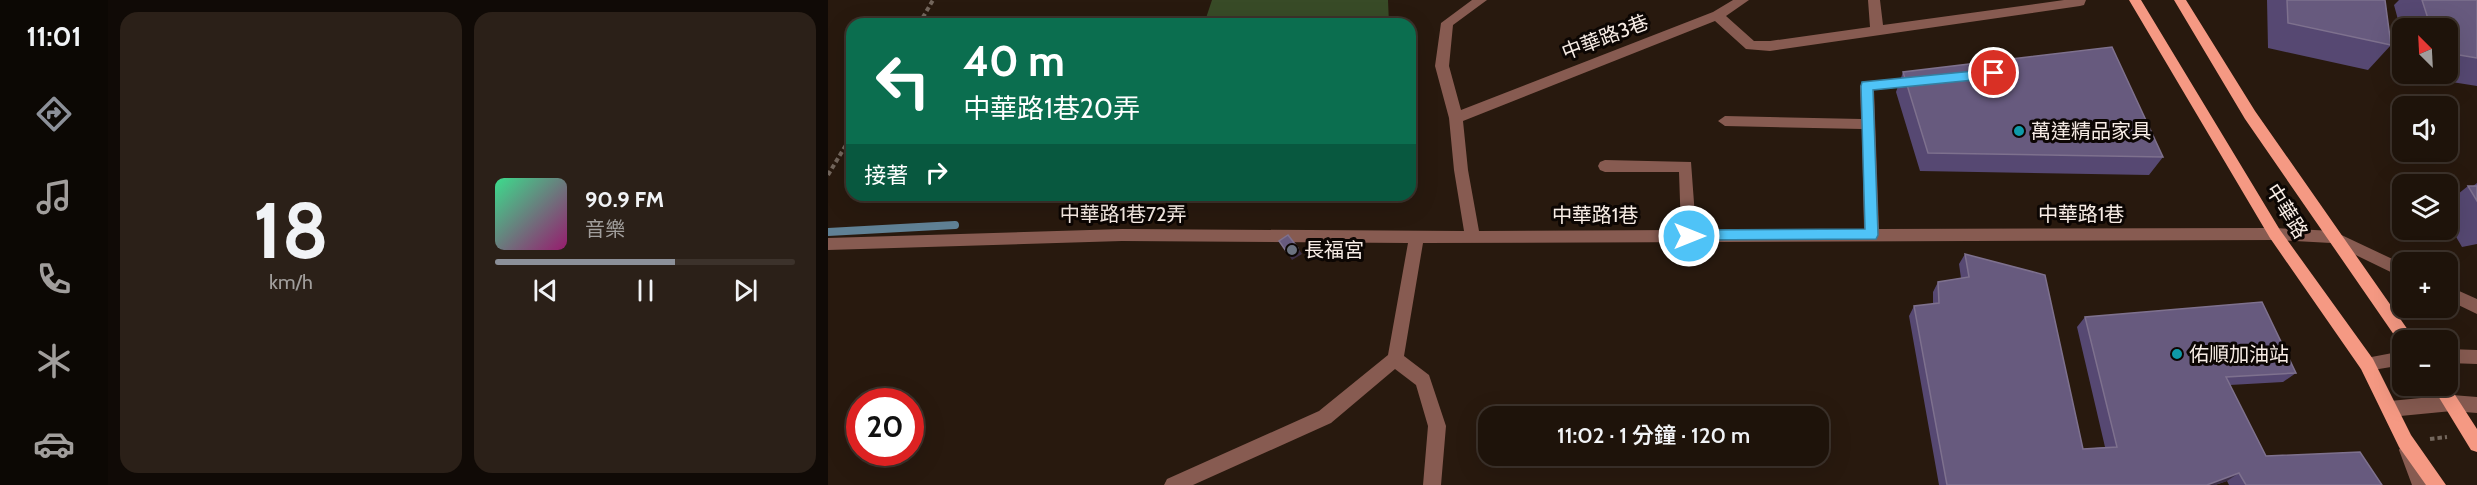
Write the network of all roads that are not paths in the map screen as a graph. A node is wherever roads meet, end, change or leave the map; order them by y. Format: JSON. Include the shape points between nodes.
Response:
{"nodes":[{"id":1,"x":1481,"y":0,"type":"edge"},
{"id":2,"x":1743,"y":0,"type":"edge"},
{"id":3,"x":1874,"y":0,"type":"edge"},
{"id":4,"x":2080,"y":0,"type":"edge"},
{"id":5,"x":2135,"y":0,"type":"edge"},
{"id":6,"x":2180,"y":0,"type":"edge"},
{"id":7,"x":2037,"y":4,"type":"edge"},
{"id":8,"x":1717,"y":15,"type":"junction"},
{"id":9,"x":1877,"y":31,"type":"junction"},
{"id":10,"x":1936,"y":79,"type":"edge"},
{"id":11,"x":1456,"y":118,"type":"junction"},
{"id":12,"x":1725,"y":121,"type":"dead end"},
{"id":13,"x":1868,"y":124,"type":"junction"},
{"id":14,"x":1605,"y":166,"type":"dead end"},
{"id":15,"x":2275,"y":234,"type":"junction"},
{"id":16,"x":1872,"y":235,"type":"junction"},
{"id":17,"x":1689,"y":236,"type":"junction"},
{"id":18,"x":1417,"y":237,"type":"junction"},
{"id":19,"x":1473,"y":237,"type":"junction"},
{"id":20,"x":2333,"y":237,"type":"junction"},
{"id":21,"x":828,"y":244,"type":"edge"},
{"id":22,"x":2392,"y":266,"type":"edge"},
{"id":23,"x":2458,"y":297,"type":"edge"},
{"id":24,"x":2477,"y":307,"type":"edge"},
{"id":25,"x":2400,"y":330,"type":"edge"},
{"id":26,"x":2458,"y":356,"type":"edge"},
{"id":27,"x":2477,"y":357,"type":"edge"},
{"id":28,"x":1395,"y":359,"type":"junction"},
{"id":29,"x":2392,"y":360,"type":"edge"},
{"id":30,"x":2367,"y":364,"type":"junction"},
{"id":31,"x":2448,"y":396,"type":"edge"},
{"id":32,"x":2452,"y":402,"type":"junction"},
{"id":33,"x":2477,"y":405,"type":"edge"},
{"id":34,"x":2390,"y":409,"type":"junction"},
{"id":35,"x":2475,"y":440,"type":"edge"},
{"id":36,"x":2405,"y":441,"type":"junction"},
{"id":37,"x":1173,"y":485,"type":"edge"},
{"id":38,"x":1432,"y":485,"type":"edge"},
{"id":39,"x":2421,"y":485,"type":"edge"},
{"id":40,"x":2437,"y":485,"type":"edge"}],
"edges":[{"from":1,"to":11,"type":"street","via":[[1447,23],[1442,66]]},
{"from":2,"to":8,"type":"street","name":"中華路3巷"},
{"from":3,"to":9,"type":"street"},
{"from":4,"to":7,"type":"street"},
{"from":5,"to":15,"type":"main road","name":"中華路"},
{"from":6,"to":20,"type":"main road","name":"中華路","via":[[2250,115]]},
{"from":7,"to":9,"type":"street"},
{"from":8,"to":9,"type":"street","via":[[1751,46]]},
{"from":8,"to":11,"type":"street","name":"中華路3巷"},
{"from":10,"to":13,"type":"street","via":[[1867,86]]},
{"from":11,"to":19,"type":"street"},
{"from":12,"to":13,"type":"street"},
{"from":13,"to":16,"type":"street"},
{"from":14,"to":17,"type":"street","via":[[1686,166]]},
{"from":15,"to":16,"type":"street","name":"中華路1巷"},
{"from":15,"to":20,"type":"street","name":"中華路1巷"},
{"from":15,"to":30,"type":"main road","name":"中華路"},
{"from":16,"to":17,"type":"street","name":"中華路1巷"},
{"from":17,"to":19,"type":"street","name":"中華路1巷"},
{"from":18,"to":19,"type":"street","name":"中華路1巷"},
{"from":18,"to":21,"type":"street","name":"中華路1巷72弄","via":[[1007,236]]},
{"from":18,"to":28,"type":"street"},
{"from":20,"to":22,"type":"street"},
{"from":20,"to":25,"type":"main road","name":"中華路"},
{"from":23,"to":24,"type":"street"},
{"from":26,"to":27,"type":"street"},
{"from":28,"to":37,"type":"street","via":[[1325,417]]},
{"from":28,"to":38,"type":"street","via":[[1423,380],[1437,426]]},
{"from":29,"to":30,"type":"street"},
{"from":30,"to":34,"type":"main road","name":"中華路"},
{"from":31,"to":32,"type":"main road"},
{"from":32,"to":33,"type":"street"},
{"from":32,"to":34,"type":"street"},
{"from":32,"to":35,"type":"main road"},
{"from":34,"to":36,"type":"main road","name":"中華路"},
{"from":36,"to":39,"type":"street"},
{"from":36,"to":40,"type":"main road","name":"中華路"}]}
